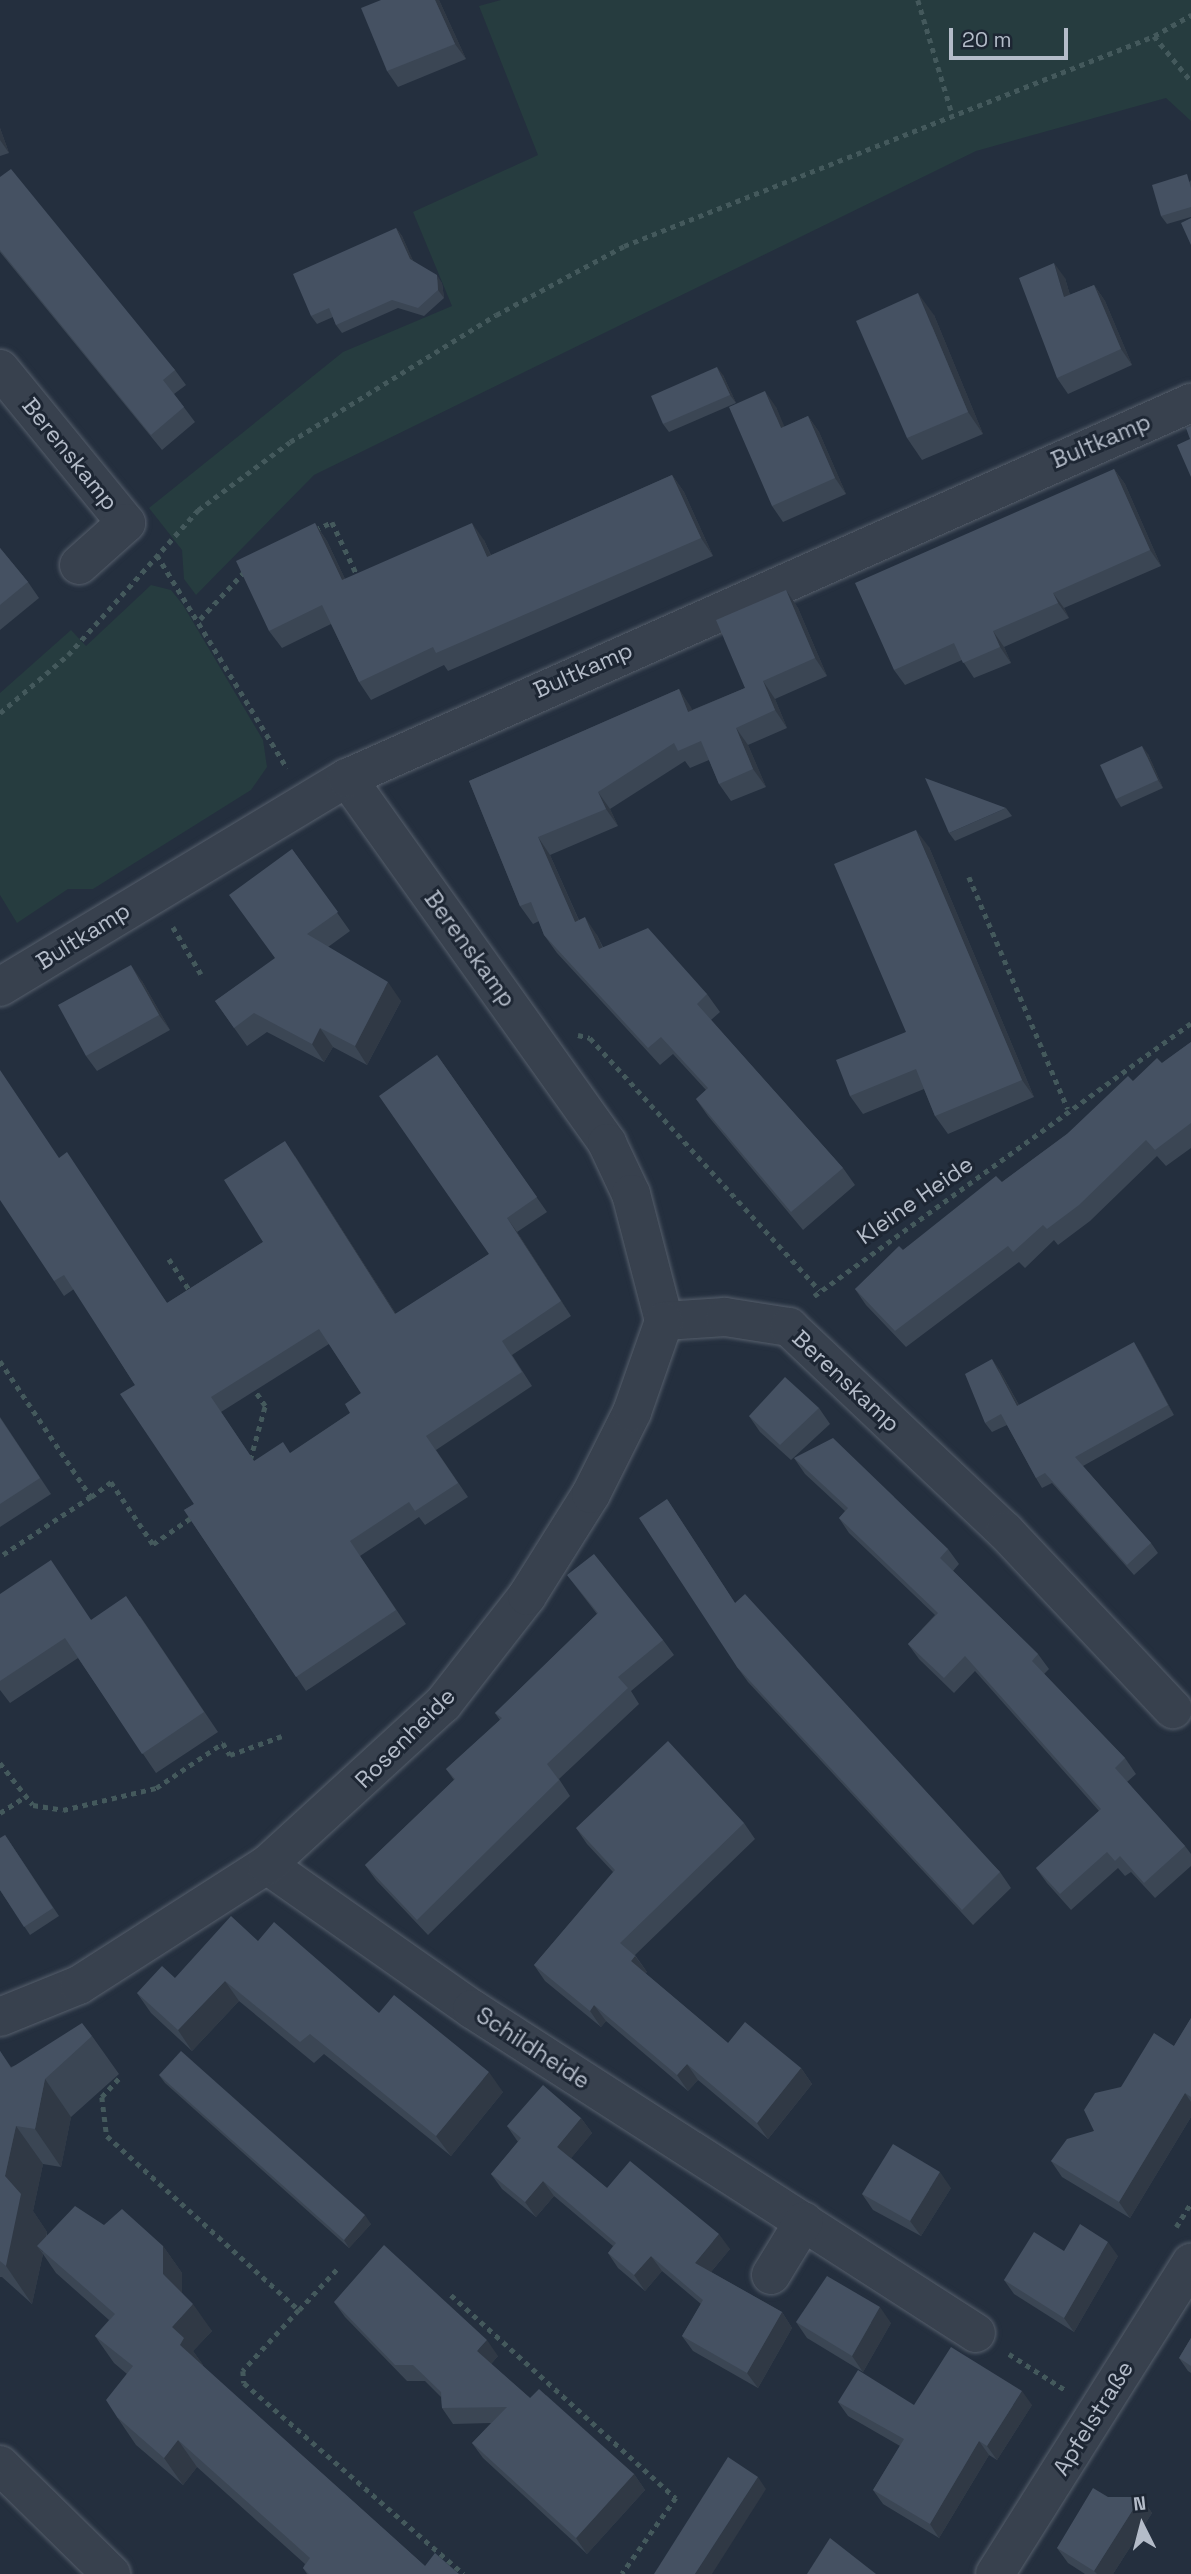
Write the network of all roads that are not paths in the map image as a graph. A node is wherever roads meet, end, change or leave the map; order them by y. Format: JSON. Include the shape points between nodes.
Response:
{"nodes":[{"id":1,"x":0,"y":369,"type":"edge"},
{"id":2,"x":1191,"y":403,"type":"edge"},
{"id":3,"x":79,"y":565,"type":"dead end"},
{"id":4,"x":347,"y":778,"type":"junction"},
{"id":5,"x":0,"y":987,"type":"edge"},
{"id":6,"x":664,"y":1321,"type":"junction"},
{"id":7,"x":1173,"y":1709,"type":"dead end"},
{"id":8,"x":267,"y":1865,"type":"junction"},
{"id":9,"x":0,"y":2017,"type":"edge"},
{"id":10,"x":804,"y":2221,"type":"junction"},
{"id":11,"x":1191,"y":2263,"type":"edge"},
{"id":12,"x":771,"y":2275,"type":"dead end"},
{"id":13,"x":976,"y":2333,"type":"road end"},
{"id":14,"x":0,"y":2465,"type":"edge"},
{"id":15,"x":111,"y":2574,"type":"edge"},
{"id":16,"x":995,"y":2574,"type":"edge"}],
"edges":[{"from":1,"to":3,"type":"street","name":"Berenskamp","via":[[126,523]]},
{"from":2,"to":4,"type":"street","name":"Bultkamp"},
{"from":4,"to":5,"type":"street","name":"Bultkamp"},
{"from":4,"to":6,"type":"street","name":"Berenskamp","via":[[607,1143],[631,1194]]},
{"from":6,"to":7,"type":"street","name":"Berenskamp","via":[[725,1317],[789,1327],[1005,1531]]},
{"from":6,"to":8,"type":"street","name":"Rosenheide","via":[[613,1452],[527,1596],[443,1704]]},
{"from":8,"to":9,"type":"street","name":"Rosenheide","via":[[79,1985]]},
{"from":8,"to":10,"type":"street","name":"Schildheide","via":[[472,2009]]},
{"from":10,"to":12,"type":"street"},
{"from":10,"to":13,"type":"street","name":"Schildheide"},
{"from":11,"to":16,"type":"street","name":"Apfelstraße"},
{"from":14,"to":15,"type":"street"}]}
